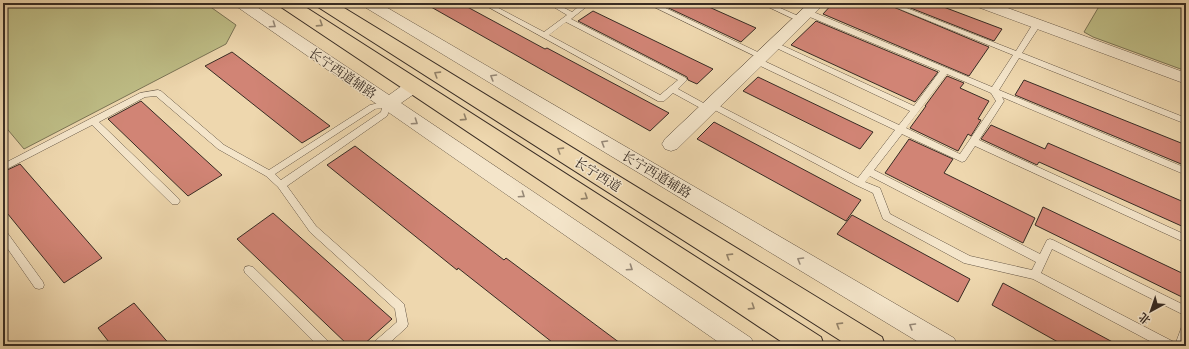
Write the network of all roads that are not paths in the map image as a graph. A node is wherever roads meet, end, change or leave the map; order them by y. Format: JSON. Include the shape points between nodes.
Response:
{"nodes":[{"id":1,"x":240,"y":3,"type":"edge"},
{"id":2,"x":288,"y":3,"type":"edge"},
{"id":3,"x":324,"y":3,"type":"edge"},
{"id":4,"x":368,"y":3,"type":"edge"},
{"id":5,"x":484,"y":3,"type":"edge"},
{"id":6,"x":550,"y":3,"type":"edge"},
{"id":7,"x":588,"y":3,"type":"edge"},
{"id":8,"x":649,"y":3,"type":"edge"},
{"id":9,"x":763,"y":3,"type":"edge"},
{"id":10,"x":888,"y":3,"type":"edge"},
{"id":11,"x":980,"y":3,"type":"edge"},
{"id":12,"x":809,"y":12,"type":"edge"},
{"id":13,"x":568,"y":16,"type":"junction"},
{"id":14,"x":1037,"y":24,"type":"junction"},
{"id":15,"x":544,"y":35,"type":"junction"},
{"id":16,"x":774,"y":45,"type":"junction"},
{"id":17,"x":1018,"y":55,"type":"junction"},
{"id":18,"x":760,"y":59,"type":"junction"},
{"id":19,"x":945,"y":70,"type":"junction"},
{"id":20,"x":1186,"y":79,"type":"edge"},
{"id":21,"x":414,"y":86,"type":"junction"},
{"id":22,"x":672,"y":89,"type":"junction"},
{"id":23,"x":994,"y":91,"type":"junction"},
{"id":24,"x":388,"y":104,"type":"junction"},
{"id":25,"x":709,"y":107,"type":"junction"},
{"id":26,"x":915,"y":110,"type":"junction"},
{"id":27,"x":1186,"y":120,"type":"edge"},
{"id":28,"x":93,"y":121,"type":"junction"},
{"id":29,"x":900,"y":130,"type":"junction"},
{"id":30,"x":973,"y":141,"type":"junction"},
{"id":31,"x":671,"y":144,"type":"dead end"},
{"id":32,"x":3,"y":168,"type":"edge"},
{"id":33,"x":868,"y":171,"type":"junction"},
{"id":34,"x":1186,"y":172,"type":"edge"},
{"id":35,"x":269,"y":174,"type":"junction"},
{"id":36,"x":859,"y":182,"type":"junction"},
{"id":37,"x":281,"y":184,"type":"junction"},
{"id":38,"x":176,"y":201,"type":"dead end"},
{"id":39,"x":3,"y":234,"type":"edge"},
{"id":40,"x":1186,"y":239,"type":"edge"},
{"id":41,"x":1042,"y":260,"type":"junction"},
{"id":42,"x":249,"y":270,"type":"dead end"},
{"id":43,"x":1035,"y":275,"type":"junction"},
{"id":44,"x":39,"y":285,"type":"dead end"},
{"id":45,"x":1186,"y":311,"type":"edge"},
{"id":46,"x":1186,"y":328,"type":"edge"},
{"id":47,"x":325,"y":346,"type":"edge"},
{"id":48,"x":378,"y":346,"type":"edge"},
{"id":49,"x":744,"y":346,"type":"edge"},
{"id":50,"x":811,"y":346,"type":"edge"},
{"id":51,"x":872,"y":346,"type":"edge"},
{"id":52,"x":946,"y":346,"type":"edge"},
{"id":53,"x":1170,"y":346,"type":"edge"},
{"id":54,"x":1180,"y":346,"type":"edge"}],
"edges":[{"from":1,"to":24,"type":"street","name":"长宁西道辅路","one_way":true},
{"from":2,"to":21,"type":"main road","name":"长宁西道","one_way":true},
{"from":51,"to":3,"type":"main road","name":"长宁西道","one_way":true},
{"from":52,"to":4,"type":"street","name":"长宁西道辅路","one_way":true},
{"from":5,"to":15,"type":"lane"},
{"from":6,"to":13,"type":"lane"},
{"from":7,"to":13,"type":"lane"},
{"from":8,"to":18,"type":"lane"},
{"from":9,"to":12,"type":"lane"},
{"from":10,"to":17,"type":"lane"},
{"from":11,"to":14,"type":"street"},
{"from":12,"to":16,"type":"street"},
{"from":12,"to":19,"type":"lane"},
{"from":13,"to":15,"type":"lane"},
{"from":13,"to":22,"type":"lane","via":[[683,80]]},
{"from":14,"to":17,"type":"lane"},
{"from":14,"to":20,"type":"street"},
{"from":15,"to":22,"type":"lane","via":[[661,99]]},
{"from":16,"to":18,"type":"street"},
{"from":16,"to":26,"type":"lane"},
{"from":17,"to":23,"type":"lane"},
{"from":17,"to":27,"type":"lane"},
{"from":18,"to":25,"type":"street"},
{"from":18,"to":29,"type":"lane"},
{"from":19,"to":23,"type":"lane"},
{"from":19,"to":26,"type":"lane"},
{"from":21,"to":24,"type":"street"},
{"from":21,"to":50,"type":"main road","name":"长宁西道","one_way":true},
{"from":22,"to":25,"type":"lane"},
{"from":23,"to":30,"type":"lane","via":[[1000,101]]},
{"from":23,"to":34,"type":"lane"},
{"from":24,"to":35,"type":"lane","via":[[373,107]]},
{"from":24,"to":37,"type":"lane","via":[[384,114]]},
{"from":24,"to":49,"type":"street","name":"长宁西道辅路","one_way":true},
{"from":25,"to":31,"type":"street"},
{"from":25,"to":36,"type":"lane"},
{"from":26,"to":29,"type":"lane"},
{"from":28,"to":32,"type":"lane"},
{"from":28,"to":35,"type":"lane","via":[[143,95],[158,93],[221,147]]},
{"from":28,"to":38,"type":"lane"},
{"from":29,"to":30,"type":"lane","via":[[962,159]]},
{"from":29,"to":33,"type":"lane"},
{"from":30,"to":40,"type":"lane"},
{"from":33,"to":36,"type":"lane"},
{"from":33,"to":41,"type":"lane"},
{"from":35,"to":37,"type":"lane"},
{"from":36,"to":43,"type":"lane","via":[[877,191],[886,216],[968,260]]},
{"from":37,"to":48,"type":"lane","via":[[313,229],[400,307],[403,324]]},
{"from":39,"to":44,"type":"lane"},
{"from":41,"to":43,"type":"lane"},
{"from":41,"to":45,"type":"lane","via":[[1050,243]]},
{"from":42,"to":47,"type":"lane"},
{"from":43,"to":53,"type":"lane"},
{"from":46,"to":54,"type":"lane"}]}
